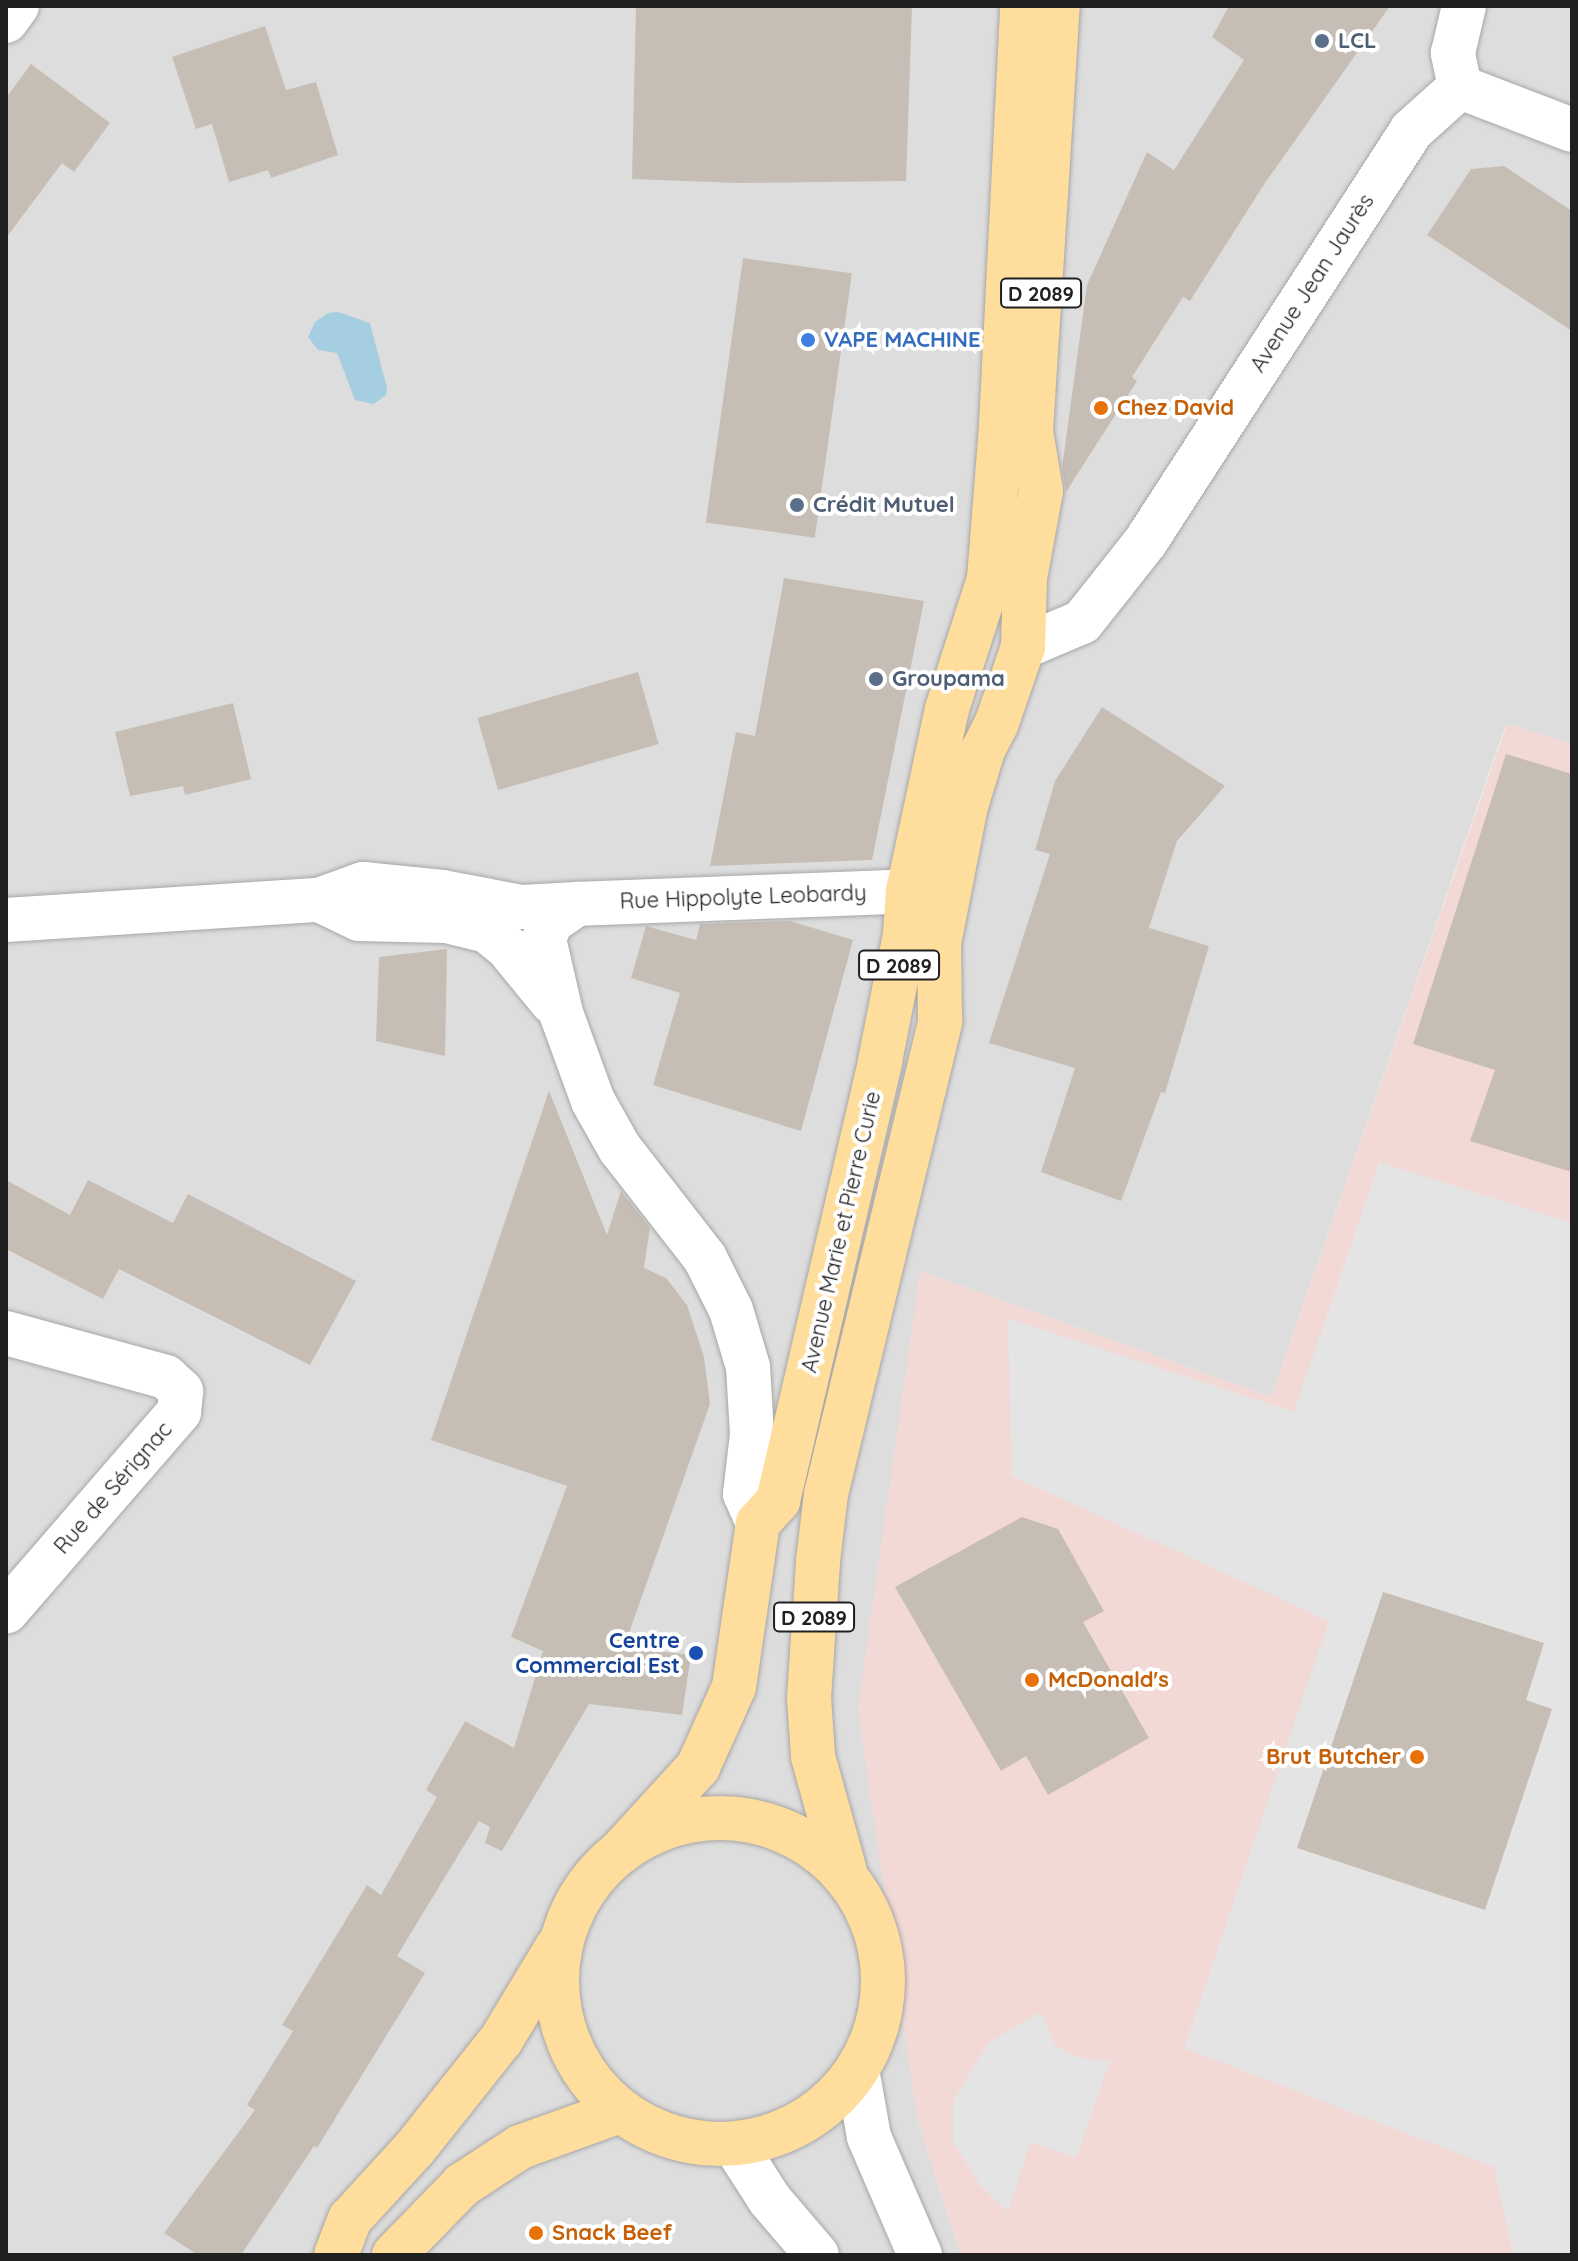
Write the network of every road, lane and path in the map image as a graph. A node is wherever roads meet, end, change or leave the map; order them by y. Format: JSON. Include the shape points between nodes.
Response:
{"nodes":[{"id":1,"x":17,"y":6,"type":"edge"},
{"id":2,"x":1022,"y":6,"type":"edge"},
{"id":3,"x":1058,"y":6,"type":"edge"},
{"id":4,"x":1464,"y":6,"type":"edge"},
{"id":5,"x":6,"y":21,"type":"edge"},
{"id":6,"x":1460,"y":87,"type":"junction"},
{"id":7,"x":1572,"y":130,"type":"edge"},
{"id":8,"x":1007,"y":578,"type":"junction"},
{"id":9,"x":1023,"y":647,"type":"junction"},
{"id":10,"x":908,"y":891,"type":"junction"},
{"id":11,"x":319,"y":900,"type":"junction"},
{"id":12,"x":577,"y":904,"type":"junction"},
{"id":13,"x":6,"y":920,"type":"edge"},
{"id":14,"x":561,"y":1013,"type":"junction"},
{"id":15,"x":6,"y":1333,"type":"edge"},
{"id":16,"x":758,"y":1523,"type":"junction"},
{"id":17,"x":6,"y":1612,"type":"edge"},
{"id":18,"x":622,"y":1850,"type":"junction"},
{"id":19,"x":847,"y":1879,"type":"junction"},
{"id":20,"x":561,"y":1941,"type":"junction"},
{"id":21,"x":858,"y":2075,"type":"junction"},
{"id":22,"x":620,"y":2111,"type":"junction"},
{"id":23,"x":734,"y":2144,"type":"junction"},
{"id":24,"x":336,"y":2255,"type":"edge"},
{"id":25,"x":394,"y":2255,"type":"edge"},
{"id":26,"x":817,"y":2255,"type":"edge"},
{"id":27,"x":920,"y":2255,"type":"edge"}],
"edges":[{"from":1,"to":5,"type":"street"},
{"from":2,"to":8,"type":"main road","number":"D 2089","via":[[1001,426]]},
{"from":3,"to":8,"type":"main road","number":"D 2089","via":[[1031,431],[1041,491]]},
{"from":4,"to":6,"type":"street","via":[[1453,53]]},
{"from":6,"to":7,"type":"street"},
{"from":6,"to":9,"type":"street","name":"Avenue Jean Jaurès","via":[[1411,131],[1146,541],[1082,622]]},
{"from":8,"to":9,"type":"main road","number":"D 2089"},
{"from":8,"to":10,"type":"main road","name":"Avenue Marie et Pierre Curie","number":"D 2089","via":[[947,709]]},
{"from":9,"to":19,"type":"main road","name":"Avenue Marie et Pierre Curie","number":"D 2089","via":[[966,806],[939,943],[940,1021],[826,1494],[809,1698],[813,1756]]},
{"from":10,"to":12,"type":"street","name":"Rue Hippolyte Leobardy"},
{"from":10,"to":16,"type":"main road","name":"Avenue Marie et Pierre Curie","number":"D 2089","via":[[905,935],[880,1061],[813,1354],[778,1501]]},
{"from":11,"to":12,"type":"street","name":"Rue Hippolyte Leobardy","via":[[363,884],[522,907]]},
{"from":11,"to":13,"type":"street","name":"Rue Hippolyte Leobardy"},
{"from":11,"to":14,"type":"street","name":"Rue Hippolyte Leobardy","via":[[359,919],[446,921],[487,931],[507,947]]},
{"from":12,"to":14,"type":"street","name":"Rue Hippolyte Leobardy","via":[[551,922],[544,939]]},
{"from":14,"to":16,"type":"street","name":"Rue Hippolyte Leobardy","via":[[593,1101],[620,1149],[705,1258],[731,1310],[748,1367],[752,1434],[745,1494]]},
{"from":15,"to":17,"type":"street","name":"Rue de Sérignac","via":[[166,1377],[181,1391],[179,1412]]},
{"from":16,"to":18,"type":"main road","name":"Avenue Marie et Pierre Curie","number":"D 2089","via":[[734,1687],[698,1767]]},
{"from":18,"to":19,"type":"main road","via":[[672,1825],[727,1818],[773,1826],[813,1847]]},
{"from":18,"to":20,"type":"main road","name":"Avenue Marie et Pierre Curie","via":[[583,1890]]},
{"from":19,"to":21,"type":"main road","via":[[870,1919],[885,2013]]},
{"from":20,"to":22,"type":"main road","via":[[555,1989],[565,2036],[587,2077]]},
{"from":20,"to":24,"type":"main road","via":[[501,2040],[350,2219]]},
{"from":21,"to":23,"type":"main road","via":[[809,2120]]},
{"from":21,"to":27,"type":"street","via":[[869,2137]]},
{"from":22,"to":23,"type":"main road","via":[[666,2135]]},
{"from":22,"to":25,"type":"main road","via":[[520,2147],[462,2185]]},
{"from":23,"to":26,"type":"street","via":[[770,2200]]}]}
